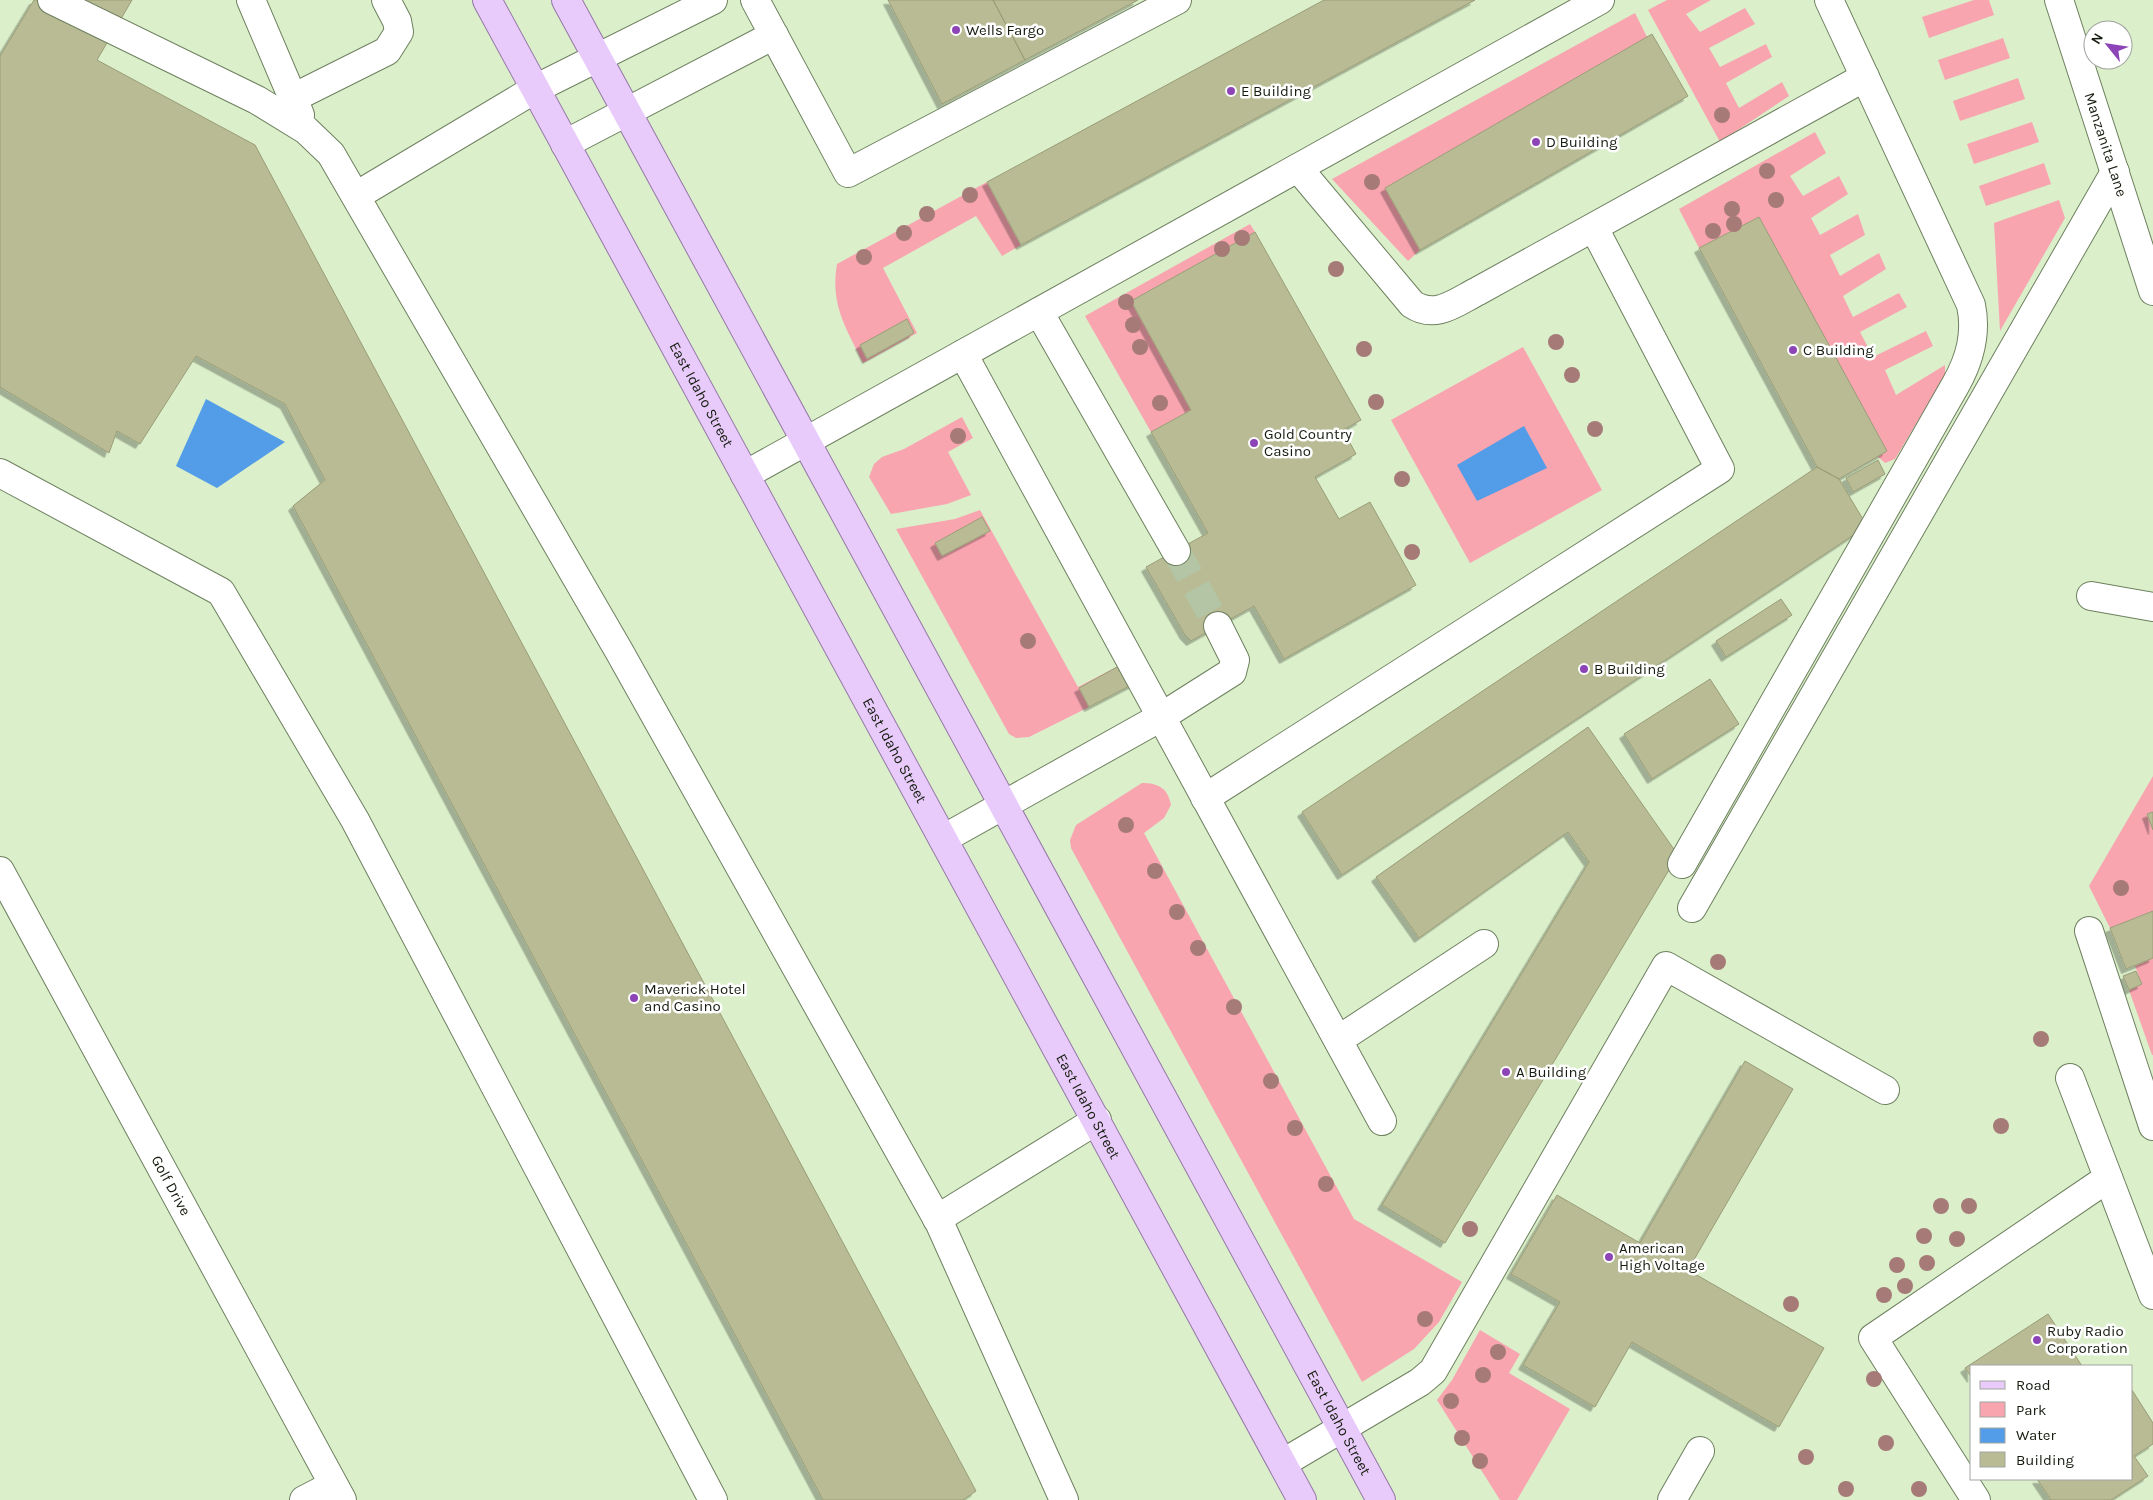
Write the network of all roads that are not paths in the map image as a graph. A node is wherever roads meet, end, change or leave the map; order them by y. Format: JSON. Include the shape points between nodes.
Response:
{"nodes":[{"id":1,"x":52,"y":0,"type":"edge"},
{"id":2,"x":251,"y":0,"type":"edge"},
{"id":3,"x":386,"y":0,"type":"edge"},
{"id":4,"x":486,"y":0,"type":"edge"},
{"id":5,"x":566,"y":0,"type":"edge"},
{"id":6,"x":712,"y":0,"type":"edge"},
{"id":7,"x":755,"y":0,"type":"edge"},
{"id":8,"x":1177,"y":0,"type":"edge"},
{"id":9,"x":1600,"y":0,"type":"edge"},
{"id":10,"x":1829,"y":0,"type":"edge"},
{"id":11,"x":2059,"y":0,"type":"edge"},
{"id":12,"x":774,"y":35,"type":"junction"},
{"id":13,"x":597,"y":57,"type":"junction"},
{"id":14,"x":1865,"y":77,"type":"junction"},
{"id":15,"x":535,"y":89,"type":"junction"},
{"id":16,"x":293,"y":98,"type":"junction"},
{"id":17,"x":627,"y":112,"type":"junction"},
{"id":18,"x":308,"y":132,"type":"junction"},
{"id":19,"x":565,"y":144,"type":"junction"},
{"id":20,"x":1298,"y":168,"type":"junction"},
{"id":21,"x":2115,"y":172,"type":"junction"},
{"id":22,"x":356,"y":196,"type":"junction"},
{"id":23,"x":1594,"y":228,"type":"junction"},
{"id":24,"x":2153,"y":291,"type":"edge"},
{"id":25,"x":1040,"y":312,"type":"junction"},
{"id":26,"x":963,"y":354,"type":"junction"},
{"id":27,"x":806,"y":442,"type":"junction"},
{"id":28,"x":0,"y":473,"type":"edge"},
{"id":29,"x":745,"y":475,"type":"junction"},
{"id":30,"x":1176,"y":551,"type":"tunnel mouth"},
{"id":31,"x":2091,"y":596,"type":"dead end"},
{"id":32,"x":2153,"y":607,"type":"edge"},
{"id":33,"x":1218,"y":626,"type":"tunnel mouth"},
{"id":34,"x":1161,"y":717,"type":"junction"},
{"id":35,"x":1206,"y":798,"type":"junction"},
{"id":36,"x":1003,"y":805,"type":"junction"},
{"id":37,"x":944,"y":839,"type":"junction"},
{"id":38,"x":1682,"y":864,"type":"dead end"},
{"id":39,"x":0,"y":871,"type":"edge"},
{"id":40,"x":1692,"y":908,"type":"dead end"},
{"id":41,"x":2089,"y":932,"type":"dead end"},
{"id":42,"x":1484,"y":944,"type":"dead end"},
{"id":43,"x":1338,"y":1040,"type":"junction"},
{"id":44,"x":2070,"y":1078,"type":"dead end"},
{"id":45,"x":1886,"y":1090,"type":"dead end"},
{"id":46,"x":1096,"y":1120,"type":"junction"},
{"id":47,"x":1382,"y":1121,"type":"dead end"},
{"id":48,"x":2153,"y":1126,"type":"edge"},
{"id":49,"x":2108,"y":1178,"type":"junction"},
{"id":50,"x":937,"y":1219,"type":"junction"},
{"id":51,"x":2153,"y":1295,"type":"edge"},
{"id":52,"x":1341,"y":1428,"type":"junction"},
{"id":53,"x":1700,"y":1451,"type":"dead end"},
{"id":54,"x":1283,"y":1462,"type":"junction"},
{"id":55,"x":337,"y":1492,"type":"edge"},
{"id":56,"x":304,"y":1500,"type":"edge"},
{"id":57,"x":712,"y":1500,"type":"edge"},
{"id":58,"x":1064,"y":1500,"type":"edge"},
{"id":59,"x":1302,"y":1500,"type":"edge"},
{"id":60,"x":1381,"y":1500,"type":"edge"},
{"id":61,"x":1672,"y":1500,"type":"edge"},
{"id":62,"x":1976,"y":1500,"type":"edge"}],
"edges":[{"from":1,"to":18,"type":"street","via":[[257,100]]},
{"from":2,"to":16,"type":"street"},
{"from":3,"to":16,"type":"street","via":[[399,32],[387,51]]},
{"from":4,"to":15,"type":"main road","name":"East Idaho Street"},
{"from":5,"to":13,"type":"main road","name":"East Idaho Street"},
{"from":6,"to":13,"type":"street"},
{"from":7,"to":12,"type":"street"},
{"from":8,"to":12,"type":"street","via":[[848,173]]},
{"from":9,"to":20,"type":"street"},
{"from":10,"to":14,"type":"street"},
{"from":11,"to":21,"type":"street","name":"Manzanita Lane"},
{"from":12,"to":17,"type":"street"},
{"from":13,"to":15,"type":"street"},
{"from":13,"to":17,"type":"main road","name":"East Idaho Street"},
{"from":14,"to":23,"type":"street"},
{"from":14,"to":38,"type":"street","via":[[1972,305],[1975,322],[1970,352],[1956,384]]},
{"from":15,"to":19,"type":"main road","name":"East Idaho Street"},
{"from":15,"to":22,"type":"street"},
{"from":16,"to":18,"type":"street"},
{"from":17,"to":19,"type":"street"},
{"from":17,"to":27,"type":"main road","name":"East Idaho Street"},
{"from":18,"to":22,"type":"street","via":[[331,154]]},
{"from":19,"to":29,"type":"main road","name":"East Idaho Street"},
{"from":20,"to":23,"type":"street","via":[[1412,304],[1429,312],[1436,312],[1478,291]]},
{"from":20,"to":25,"type":"street"},
{"from":21,"to":24,"type":"street","name":"Manzanita Lane"},
{"from":21,"to":40,"type":"street"},
{"from":22,"to":50,"type":"street","via":[[619,651]]},
{"from":23,"to":35,"type":"street","via":[[1720,469]]},
{"from":25,"to":26,"type":"street"},
{"from":25,"to":30,"type":"street"},
{"from":26,"to":27,"type":"street"},
{"from":26,"to":34,"type":"street"},
{"from":27,"to":29,"type":"street"},
{"from":27,"to":36,"type":"main road","name":"East Idaho Street"},
{"from":28,"to":57,"type":"street","via":[[221,592],[355,820]]},
{"from":29,"to":37,"type":"main road","name":"East Idaho Street"},
{"from":31,"to":32,"type":"street"},
{"from":33,"to":34,"type":"street","via":[[1235,660],[1232,672]]},
{"from":34,"to":35,"type":"street"},
{"from":34,"to":36,"type":"street"},
{"from":35,"to":43,"type":"street"},
{"from":36,"to":37,"type":"street"},
{"from":36,"to":52,"type":"main road","name":"East Idaho Street"},
{"from":37,"to":46,"type":"main road","name":"East Idaho Street"},
{"from":39,"to":55,"type":"street","name":"Golf Drive"},
{"from":41,"to":48,"type":"street"},
{"from":42,"to":43,"type":"street"},
{"from":43,"to":47,"type":"street"},
{"from":44,"to":49,"type":"street"},
{"from":45,"to":52,"type":"street","via":[[1666,966],[1433,1371]]},
{"from":46,"to":50,"type":"street"},
{"from":46,"to":54,"type":"main road","name":"East Idaho Street"},
{"from":49,"to":51,"type":"street"},
{"from":49,"to":62,"type":"street","via":[[1872,1338]]},
{"from":50,"to":58,"type":"street"},
{"from":52,"to":54,"type":"street"},
{"from":52,"to":60,"type":"main road","name":"East Idaho Street"},
{"from":53,"to":61,"type":"street"},
{"from":54,"to":59,"type":"main road","name":"East Idaho Street"},
{"from":55,"to":56,"type":"street"}]}
